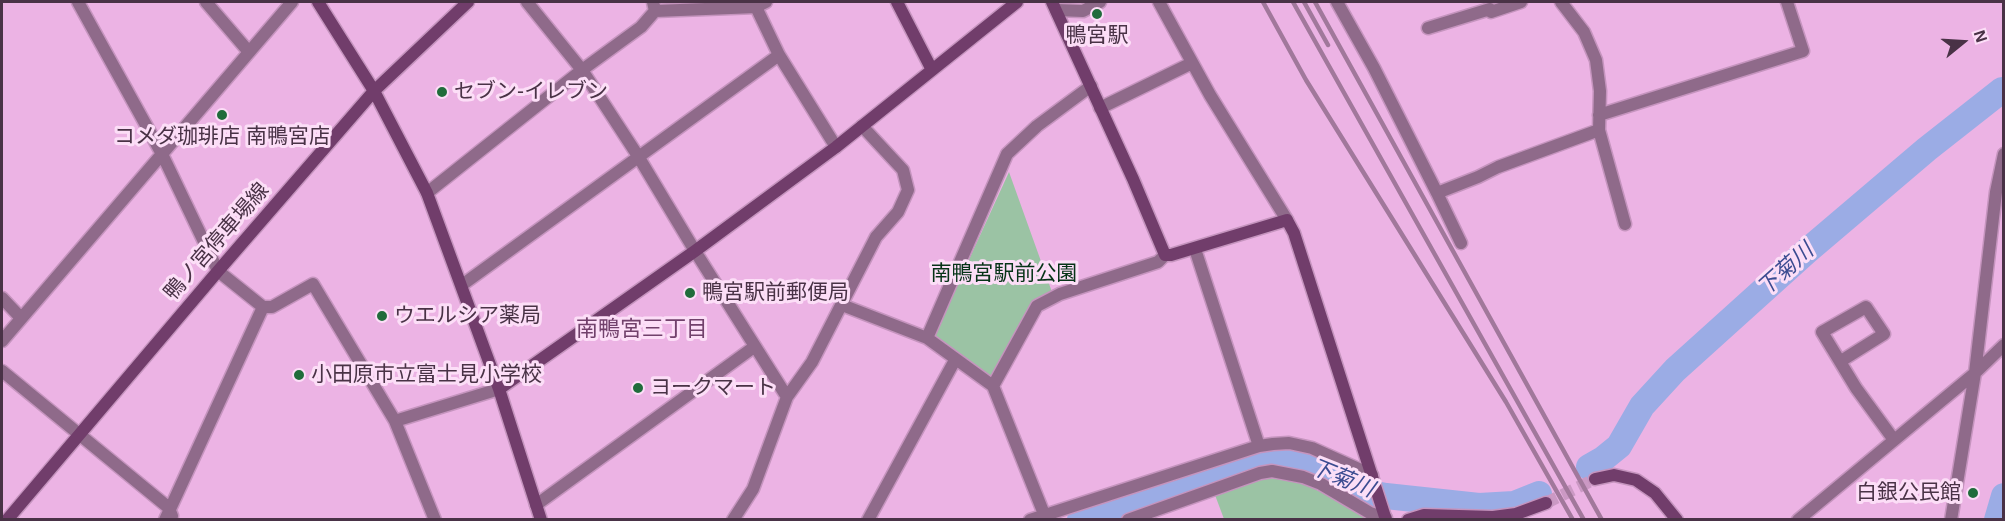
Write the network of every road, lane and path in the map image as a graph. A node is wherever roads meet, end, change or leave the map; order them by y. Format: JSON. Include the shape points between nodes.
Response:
{"nodes":[{"id":1,"x":78,"y":2,"type":"edge"},
{"id":2,"x":206,"y":2,"type":"edge"},
{"id":3,"x":292,"y":2,"type":"edge"},
{"id":4,"x":318,"y":2,"type":"edge"},
{"id":5,"x":468,"y":2,"type":"edge"},
{"id":6,"x":527,"y":2,"type":"edge"},
{"id":7,"x":897,"y":2,"type":"edge"},
{"id":8,"x":1017,"y":2,"type":"edge"},
{"id":9,"x":1071,"y":2,"type":"edge"},
{"id":10,"x":1100,"y":2,"type":"edge"},
{"id":11,"x":1160,"y":2,"type":"edge"},
{"id":12,"x":1337,"y":2,"type":"edge"},
{"id":13,"x":1521,"y":2,"type":"edge"},
{"id":14,"x":1562,"y":2,"type":"edge"},
{"id":15,"x":1787,"y":2,"type":"edge"},
{"id":16,"x":760,"y":3,"type":"edge"},
{"id":17,"x":654,"y":6,"type":"edge"},
{"id":18,"x":1054,"y":6,"type":"edge"},
{"id":19,"x":1428,"y":28,"type":"dead end"},
{"id":20,"x":249,"y":51,"type":"junction"},
{"id":21,"x":779,"y":55,"type":"junction"},
{"id":22,"x":1192,"y":63,"type":"junction"},
{"id":23,"x":582,"y":70,"type":"junction"},
{"id":24,"x":932,"y":70,"type":"junction"},
{"id":25,"x":1091,"y":86,"type":"junction"},
{"id":26,"x":374,"y":91,"type":"junction"},
{"id":27,"x":1100,"y":108,"type":"junction"},
{"id":28,"x":1599,"y":116,"type":"junction"},
{"id":29,"x":862,"y":126,"type":"junction"},
{"id":30,"x":1599,"y":130,"type":"junction"},
{"id":31,"x":836,"y":147,"type":"junction"},
{"id":32,"x":162,"y":154,"type":"junction"},
{"id":33,"x":2004,"y":154,"type":"edge"},
{"id":34,"x":638,"y":156,"type":"junction"},
{"id":35,"x":2000,"y":185,"type":"edge"},
{"id":36,"x":427,"y":193,"type":"junction"},
{"id":37,"x":1437,"y":193,"type":"junction"},
{"id":38,"x":1287,"y":220,"type":"junction"},
{"id":39,"x":1625,"y":224,"type":"dead end"},
{"id":40,"x":1461,"y":243,"type":"dead end"},
{"id":41,"x":1195,"y":249,"type":"junction"},
{"id":42,"x":694,"y":251,"type":"junction"},
{"id":43,"x":1165,"y":255,"type":"junction"},
{"id":44,"x":218,"y":271,"type":"junction"},
{"id":45,"x":462,"y":285,"type":"junction"},
{"id":46,"x":2,"y":298,"type":"edge"},
{"id":47,"x":842,"y":305,"type":"junction"},
{"id":48,"x":263,"y":307,"type":"junction"},
{"id":49,"x":21,"y":318,"type":"junction"},
{"id":50,"x":927,"y":338,"type":"junction"},
{"id":51,"x":2,"y":341,"type":"edge"},
{"id":52,"x":2004,"y":345,"type":"edge"},
{"id":53,"x":754,"y":347,"type":"junction"},
{"id":54,"x":955,"y":360,"type":"junction"},
{"id":55,"x":1841,"y":361,"type":"junction"},
{"id":56,"x":2,"y":370,"type":"edge"},
{"id":57,"x":1975,"y":373,"type":"junction"},
{"id":58,"x":993,"y":386,"type":"junction"},
{"id":59,"x":498,"y":389,"type":"junction"},
{"id":60,"x":787,"y":397,"type":"junction"},
{"id":61,"x":395,"y":420,"type":"junction"},
{"id":62,"x":80,"y":435,"type":"junction"},
{"id":63,"x":1894,"y":440,"type":"junction"},
{"id":64,"x":1259,"y":446,"type":"junction"},
{"id":65,"x":1374,"y":478,"type":"junction"},
{"id":66,"x":1595,"y":479,"type":"tunnel mouth"},
{"id":67,"x":1545,"y":503,"type":"tunnel mouth"},
{"id":68,"x":537,"y":505,"type":"junction"},
{"id":69,"x":169,"y":516,"type":"edge"},
{"id":70,"x":1385,"y":516,"type":"edge"},
{"id":71,"x":1045,"y":517,"type":"edge"},
{"id":72,"x":7,"y":519,"type":"edge"},
{"id":73,"x":435,"y":519,"type":"edge"},
{"id":74,"x":541,"y":519,"type":"edge"},
{"id":75,"x":733,"y":519,"type":"edge"},
{"id":76,"x":868,"y":519,"type":"edge"},
{"id":77,"x":1030,"y":519,"type":"edge"},
{"id":78,"x":1128,"y":519,"type":"edge"},
{"id":79,"x":1408,"y":519,"type":"edge"},
{"id":80,"x":1677,"y":519,"type":"edge"},
{"id":81,"x":1798,"y":519,"type":"edge"},
{"id":82,"x":1951,"y":519,"type":"edge"}],
"edges":[{"from":1,"to":32,"type":"street"},
{"from":2,"to":20,"type":"street"},
{"from":3,"to":20,"type":"street"},
{"from":4,"to":26,"type":"street"},
{"from":5,"to":26,"type":"street","name":"鴨ノ宮停車場線"},
{"from":6,"to":23,"type":"street"},
{"from":7,"to":24,"type":"street"},
{"from":8,"to":24,"type":"street"},
{"from":9,"to":18,"type":"street"},
{"from":10,"to":18,"type":"street","via":[[1083,11]]},
{"from":11,"to":22,"type":"street"},
{"from":12,"to":37,"type":"street"},
{"from":13,"to":19,"type":"street"},
{"from":14,"to":28,"type":"street","via":[[1584,32],[1596,60]]},
{"from":15,"to":28,"type":"street","via":[[1803,51]]},
{"from":16,"to":17,"type":"street"},
{"from":16,"to":21,"type":"street"},
{"from":17,"to":23,"type":"street","via":[[641,27]]},
{"from":18,"to":25,"type":"street"},
{"from":20,"to":32,"type":"street"},
{"from":21,"to":31,"type":"street"},
{"from":21,"to":34,"type":"street"},
{"from":22,"to":27,"type":"street"},
{"from":22,"to":38,"type":"street"},
{"from":23,"to":34,"type":"street"},
{"from":23,"to":36,"type":"street"},
{"from":24,"to":29,"type":"street"},
{"from":25,"to":27,"type":"street"},
{"from":25,"to":50,"type":"street","via":[[1036,126],[1006,154]]},
{"from":26,"to":36,"type":"street"},
{"from":26,"to":44,"type":"street","name":"鴨ノ宮停車場線"},
{"from":27,"to":43,"type":"street"},
{"from":28,"to":30,"type":"street"},
{"from":29,"to":31,"type":"street"},
{"from":29,"to":47,"type":"street","via":[[903,170],[908,190],[898,212],[876,237]]},
{"from":30,"to":37,"type":"street"},
{"from":30,"to":39,"type":"street"},
{"from":31,"to":42,"type":"street"},
{"from":32,"to":44,"type":"street"},
{"from":32,"to":49,"type":"street"},
{"from":33,"to":35,"type":"street"},
{"from":34,"to":42,"type":"street"},
{"from":34,"to":45,"type":"street"},
{"from":35,"to":57,"type":"street"},
{"from":36,"to":45,"type":"street"},
{"from":37,"to":40,"type":"street"},
{"from":38,"to":41,"type":"street"},
{"from":38,"to":65,"type":"street"},
{"from":41,"to":43,"type":"street"},
{"from":41,"to":64,"type":"street"},
{"from":42,"to":53,"type":"street"},
{"from":42,"to":59,"type":"street"},
{"from":43,"to":58,"type":"street","via":[[1158,262],[1060,294],[1037,306]]},
{"from":44,"to":48,"type":"street"},
{"from":44,"to":62,"type":"street","name":"鴨ノ宮停車場線"},
{"from":45,"to":59,"type":"street"},
{"from":46,"to":49,"type":"street"},
{"from":47,"to":50,"type":"street"},
{"from":47,"to":60,"type":"street","via":[[812,362]]},
{"from":48,"to":61,"type":"street","via":[[313,284]]},
{"from":48,"to":69,"type":"street"},
{"from":49,"to":51,"type":"street"},
{"from":50,"to":54,"type":"street"},
{"from":52,"to":57,"type":"street"},
{"from":53,"to":60,"type":"street"},
{"from":53,"to":68,"type":"street"},
{"from":54,"to":58,"type":"street"},
{"from":54,"to":76,"type":"street"},
{"from":55,"to":55,"type":"street","via":[[1822,332],[1866,307],[1884,334]]},
{"from":55,"to":63,"type":"street"},
{"from":56,"to":62,"type":"street"},
{"from":57,"to":63,"type":"street"},
{"from":57,"to":82,"type":"street"},
{"from":58,"to":71,"type":"street"},
{"from":59,"to":61,"type":"street"},
{"from":59,"to":68,"type":"street"},
{"from":60,"to":75,"type":"street","via":[[753,489]]},
{"from":61,"to":73,"type":"street"},
{"from":62,"to":69,"type":"street"},
{"from":62,"to":72,"type":"street","name":"鴨ノ宮停車場線"},
{"from":63,"to":81,"type":"street"},
{"from":64,"to":65,"type":"street","via":[[1289,443],[1312,448]]},
{"from":64,"to":71,"type":"street"},
{"from":65,"to":70,"type":"street"},
{"from":66,"to":80,"type":"street","via":[[1614,475],[1635,480],[1655,493]]},
{"from":67,"to":79,"type":"street","via":[[1516,514],[1493,517],[1424,515]]},
{"from":68,"to":74,"type":"street"},
{"from":70,"to":78,"type":"street","via":[[1370,513],[1321,484],[1272,471]]},
{"from":71,"to":77,"type":"street"}]}
